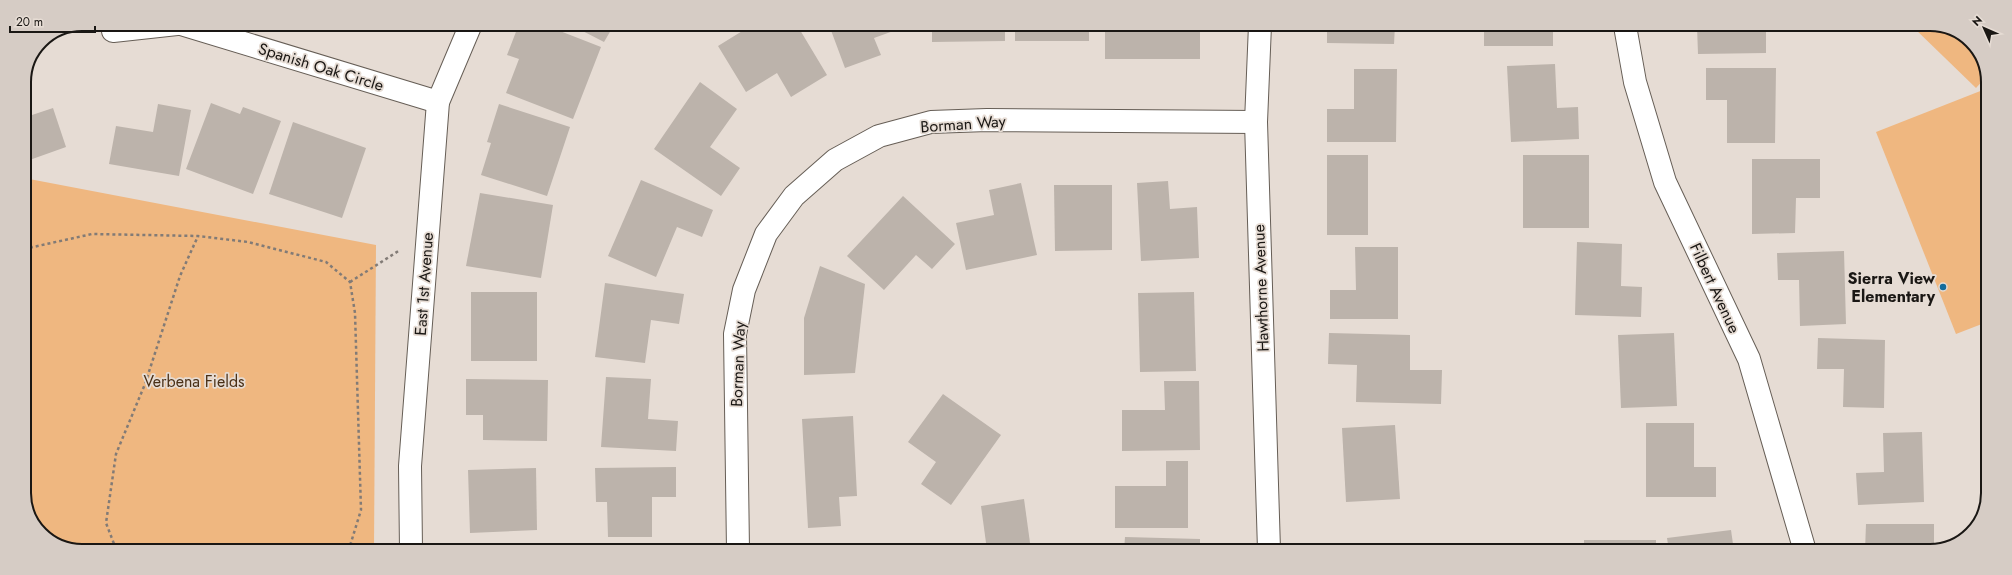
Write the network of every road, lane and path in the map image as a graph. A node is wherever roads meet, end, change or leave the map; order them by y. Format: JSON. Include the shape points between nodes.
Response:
{"nodes":[{"id":1,"x":205,"y":31,"type":"edge"},
{"id":2,"x":468,"y":31,"type":"edge"},
{"id":3,"x":1260,"y":31,"type":"edge"},
{"id":4,"x":1626,"y":31,"type":"edge"},
{"id":5,"x":438,"y":102,"type":"junction"},
{"id":6,"x":1256,"y":122,"type":"junction"},
{"id":7,"x":428,"y":232,"type":"junction"},
{"id":8,"x":198,"y":236,"type":"junction"},
{"id":9,"x":31,"y":247,"type":"edge"},
{"id":10,"x":350,"y":282,"type":"junction"},
{"id":11,"x":114,"y":544,"type":"edge"},
{"id":12,"x":351,"y":544,"type":"edge"},
{"id":13,"x":411,"y":544,"type":"edge"},
{"id":14,"x":738,"y":544,"type":"edge"},
{"id":15,"x":1269,"y":544,"type":"edge"},
{"id":16,"x":1803,"y":544,"type":"edge"}],
"edges":[{"from":1,"to":5,"type":"street","name":"Spanish Oak Circle"},
{"from":2,"to":5,"type":"street","name":"East 1st Avenue"},
{"from":3,"to":6,"type":"street","name":"Hawthorne Avenue"},
{"from":4,"to":16,"type":"street","name":"Filbert Avenue","via":[[1635,82],[1665,182],[1748,359]]},
{"from":5,"to":7,"type":"street","name":"East 1st Avenue"},
{"from":6,"to":14,"type":"street","name":"Borman Way","via":[[931,122],[879,136],[835,160],[794,196],[766,234],[744,290],[735,334]]},
{"from":6,"to":15,"type":"street","name":"Hawthorne Avenue"},
{"from":7,"to":10,"type":"path"},
{"from":7,"to":13,"type":"street","name":"East 1st Avenue","via":[[410,466]]},
{"from":8,"to":9,"type":"path","via":[[92,234]]},
{"from":8,"to":10,"type":"path","via":[[248,242],[326,262]]},
{"from":8,"to":11,"type":"path","via":[[180,276],[145,384],[116,454],[106,523]]},
{"from":10,"to":12,"type":"path","via":[[355,314],[361,510]]}]}
